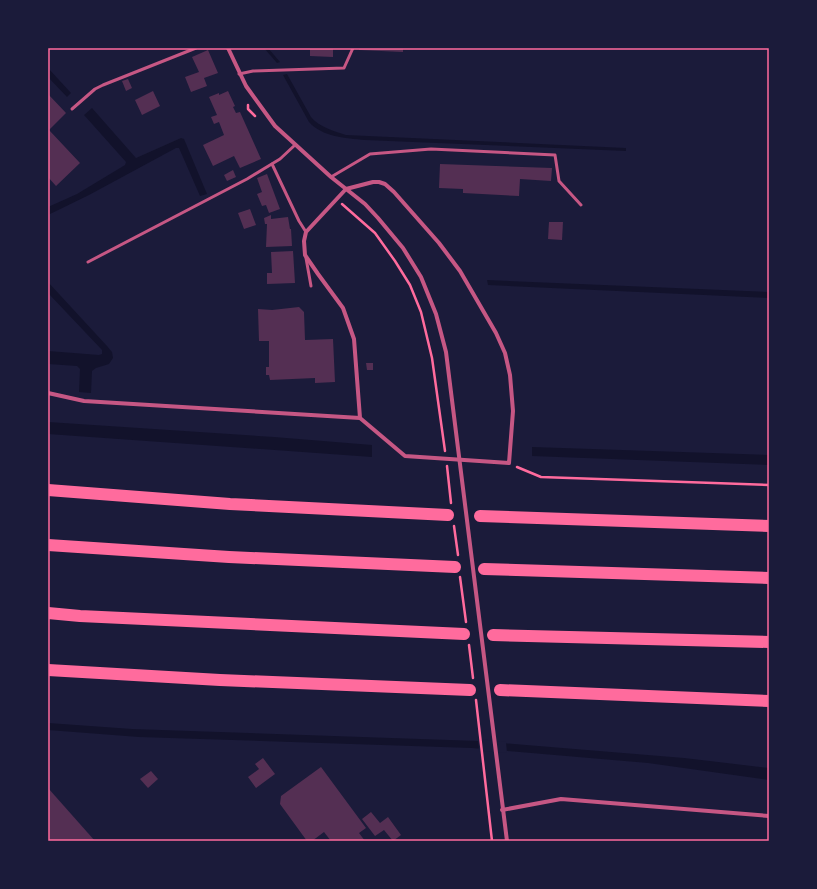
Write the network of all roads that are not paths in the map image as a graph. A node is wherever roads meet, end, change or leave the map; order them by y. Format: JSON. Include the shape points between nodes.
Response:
{"nodes":[{"id":1,"x":196,"y":48,"type":"edge"},
{"id":2,"x":228,"y":48,"type":"edge"},
{"id":3,"x":353,"y":48,"type":"edge"},
{"id":4,"x":239,"y":74,"type":"junction"},
{"id":5,"x":72,"y":109,"type":"dead end"},
{"id":6,"x":295,"y":145,"type":"junction"},
{"id":7,"x":272,"y":164,"type":"junction"},
{"id":8,"x":331,"y":177,"type":"junction"},
{"id":9,"x":346,"y":189,"type":"junction"},
{"id":10,"x":581,"y":205,"type":"dead end"},
{"id":11,"x":306,"y":232,"type":"junction"},
{"id":12,"x":305,"y":255,"type":"junction"},
{"id":13,"x":88,"y":262,"type":"dead end"},
{"id":14,"x":311,"y":286,"type":"dead end"},
{"id":15,"x":48,"y":393,"type":"edge"},
{"id":16,"x":360,"y":418,"type":"junction"},
{"id":17,"x":48,"y":490,"type":"edge"},
{"id":18,"x":451,"y":514,"type":"road end"},
{"id":19,"x":480,"y":516,"type":"dead end"},
{"id":20,"x":769,"y":526,"type":"edge"},
{"id":21,"x":48,"y":545,"type":"edge"},
{"id":22,"x":458,"y":568,"type":"road end"},
{"id":23,"x":484,"y":569,"type":"dead end"},
{"id":24,"x":769,"y":578,"type":"edge"},
{"id":25,"x":48,"y":613,"type":"edge"},
{"id":26,"x":466,"y":632,"type":"road end"},
{"id":27,"x":493,"y":635,"type":"dead end"},
{"id":28,"x":769,"y":642,"type":"edge"},
{"id":29,"x":48,"y":670,"type":"edge"},
{"id":30,"x":473,"y":690,"type":"road end"},
{"id":31,"x":500,"y":690,"type":"dead end"},
{"id":32,"x":769,"y":701,"type":"edge"},
{"id":33,"x":502,"y":810,"type":"junction"},
{"id":34,"x":769,"y":816,"type":"edge"},
{"id":35,"x":507,"y":841,"type":"edge"}],
"edges":[{"from":1,"to":5,"type":"lane","via":[[103,85]]},
{"from":2,"to":4,"type":"street"},
{"from":3,"to":4,"type":"lane","via":[[344,68],[253,71]]},
{"from":4,"to":6,"type":"street","via":[[272,122]]},
{"from":6,"to":7,"type":"lane"},
{"from":6,"to":8,"type":"street"},
{"from":7,"to":11,"type":"lane"},
{"from":7,"to":13,"type":"lane"},
{"from":8,"to":9,"type":"street"},
{"from":8,"to":10,"type":"lane","via":[[370,154],[431,149],[556,155],[559,181]]},
{"from":9,"to":11,"type":"street"},
{"from":9,"to":16,"type":"street","via":[[373,182],[385,184],[439,243],[470,288],[496,333],[505,353],[510,375],[513,411],[509,463],[405,456]]},
{"from":9,"to":33,"type":"street","via":[[378,218],[403,248],[420,277],[436,314],[446,352]]},
{"from":11,"to":12,"type":"street"},
{"from":12,"to":14,"type":"lane"},
{"from":12,"to":16,"type":"street","via":[[343,308],[354,339]]},
{"from":15,"to":16,"type":"street","via":[[84,401]]},
{"from":17,"to":18,"type":"highway","via":[[230,504]]},
{"from":19,"to":20,"type":"highway"},
{"from":21,"to":22,"type":"highway"},
{"from":23,"to":24,"type":"highway"},
{"from":25,"to":26,"type":"highway"},
{"from":27,"to":28,"type":"highway"},
{"from":29,"to":30,"type":"highway"},
{"from":31,"to":32,"type":"highway"},
{"from":33,"to":34,"type":"street","via":[[561,799]]},
{"from":33,"to":35,"type":"street"}]}
